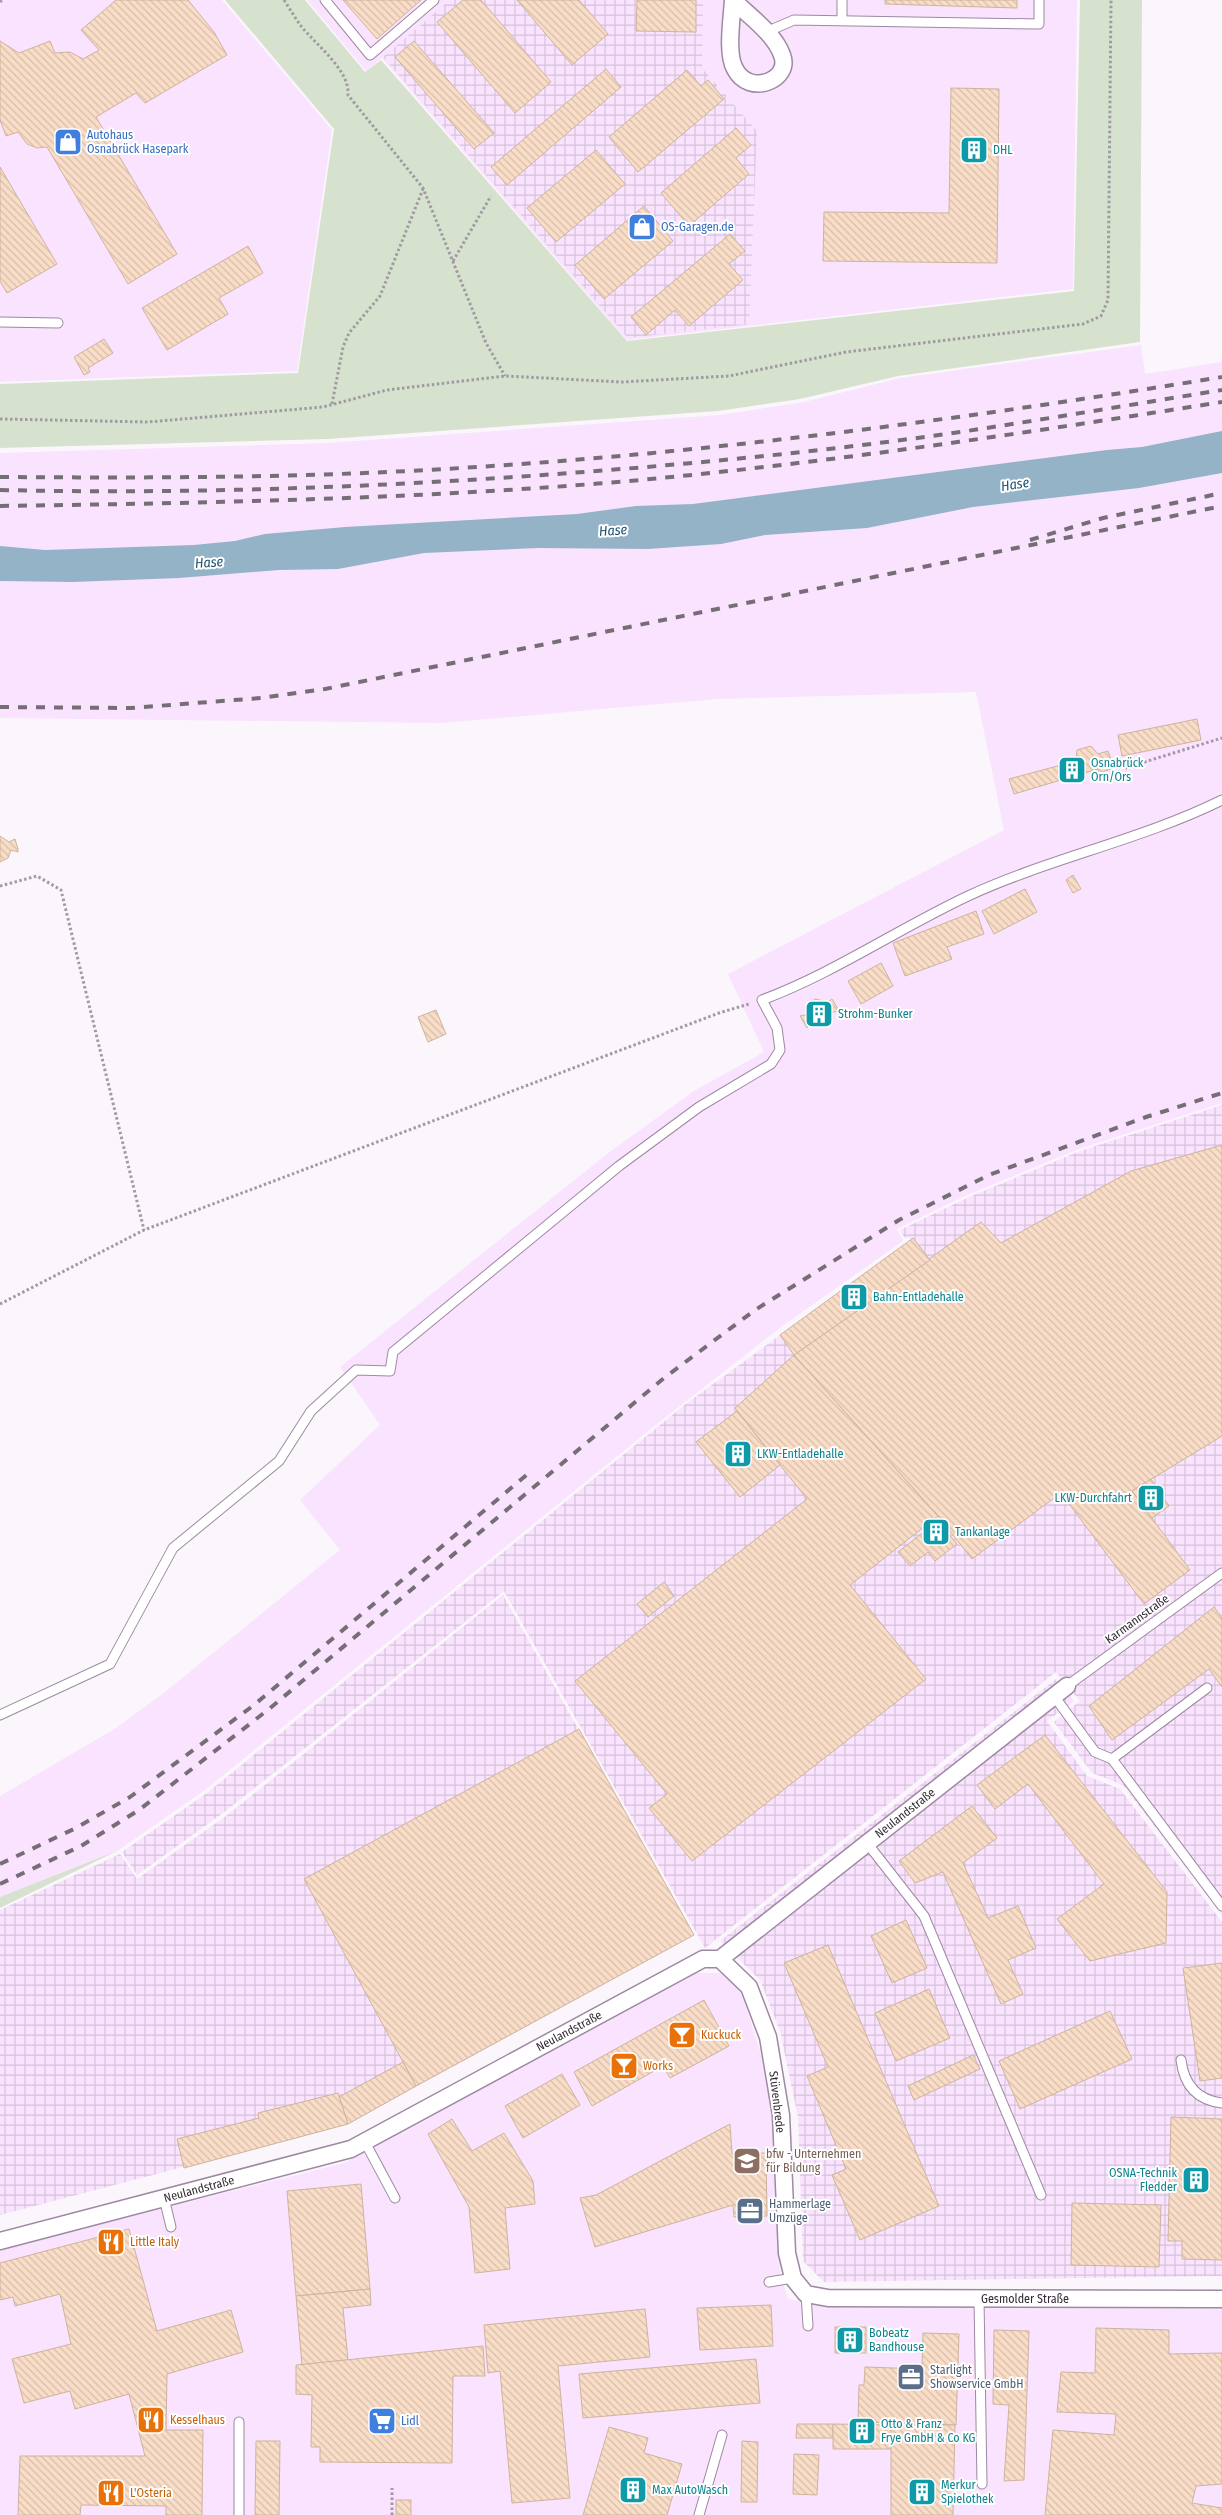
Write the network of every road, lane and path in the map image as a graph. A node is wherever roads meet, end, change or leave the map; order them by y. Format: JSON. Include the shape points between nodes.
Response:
{"nodes":[{"id":1,"x":284,"y":0,"type":"edge"},
{"id":2,"x":325,"y":0,"type":"edge"},
{"id":3,"x":434,"y":0,"type":"edge"},
{"id":4,"x":733,"y":0,"type":"edge"},
{"id":5,"x":842,"y":0,"type":"edge"},
{"id":6,"x":1039,"y":0,"type":"edge"},
{"id":7,"x":1111,"y":0,"type":"edge"},
{"id":8,"x":842,"y":20,"type":"junction"},
{"id":9,"x":766,"y":32,"type":"junction"},
{"id":10,"x":423,"y":188,"type":"junction"},
{"id":11,"x":490,"y":196,"type":"dead end"},
{"id":12,"x":453,"y":261,"type":"junction"},
{"id":13,"x":0,"y":322,"type":"edge"},
{"id":14,"x":58,"y":323,"type":"dead end"},
{"id":15,"x":505,"y":376,"type":"junction"},
{"id":16,"x":332,"y":404,"type":"junction"},
{"id":17,"x":0,"y":419,"type":"edge"},
{"id":18,"x":1222,"y":738,"type":"edge"},
{"id":19,"x":1124,"y":768,"type":"dead end"},
{"id":20,"x":1222,"y":800,"type":"edge"},
{"id":21,"x":0,"y":886,"type":"edge"},
{"id":22,"x":762,"y":1000,"type":"junction"},
{"id":23,"x":144,"y":1230,"type":"junction"},
{"id":24,"x":0,"y":1304,"type":"edge"},
{"id":25,"x":1222,"y":1573,"type":"edge"},
{"id":26,"x":1207,"y":1688,"type":"dead end"},
{"id":27,"x":1061,"y":1691,"type":"junction"},
{"id":28,"x":0,"y":1715,"type":"edge"},
{"id":29,"x":1112,"y":1759,"type":"junction"},
{"id":30,"x":868,"y":1843,"type":"junction"},
{"id":31,"x":1222,"y":1906,"type":"edge"},
{"id":32,"x":720,"y":1959,"type":"junction"},
{"id":33,"x":1181,"y":2060,"type":"dead end"},
{"id":34,"x":1222,"y":2103,"type":"edge"},
{"id":35,"x":365,"y":2142,"type":"junction"},
{"id":36,"x":1041,"y":2195,"type":"dead end"},
{"id":37,"x":164,"y":2198,"type":"junction"},
{"id":38,"x":395,"y":2198,"type":"dead end"},
{"id":39,"x":171,"y":2227,"type":"dead end"},
{"id":40,"x":0,"y":2241,"type":"edge"},
{"id":41,"x":793,"y":2278,"type":"junction"},
{"id":42,"x":769,"y":2282,"type":"dead end"},
{"id":43,"x":806,"y":2294,"type":"junction"},
{"id":44,"x":979,"y":2299,"type":"junction"},
{"id":45,"x":1222,"y":2299,"type":"edge"},
{"id":46,"x":808,"y":2326,"type":"dead end"},
{"id":47,"x":239,"y":2422,"type":"dead end"},
{"id":48,"x":722,"y":2435,"type":"dead end"},
{"id":49,"x":982,"y":2484,"type":"dead end"},
{"id":50,"x":392,"y":2488,"type":"dead end"},
{"id":51,"x":238,"y":2515,"type":"edge"},
{"id":52,"x":392,"y":2515,"type":"edge"},
{"id":53,"x":698,"y":2515,"type":"edge"}],
"edges":[{"from":1,"to":10,"type":"path","via":[[300,25],[339,69],[348,87],[348,95]]},
{"from":2,"to":3,"type":"lane","via":[[370,55]]},
{"from":4,"to":9,"type":"street"},
{"from":4,"to":9,"type":"street","via":[[731,45],[734,68],[743,80],[751,84],[762,85],[781,71],[783,57],[778,45]]},
{"from":5,"to":8,"type":"lane"},
{"from":6,"to":8,"type":"lane","via":[[1039,24]]},
{"from":7,"to":15,"type":"path","via":[[1108,300],[1101,316],[1083,324],[846,352],[729,376],[622,382]]},
{"from":8,"to":9,"type":"lane","via":[[794,20]]},
{"from":10,"to":12,"type":"path"},
{"from":10,"to":16,"type":"path","via":[[380,296],[350,333],[343,347]]},
{"from":11,"to":12,"type":"path"},
{"from":12,"to":15,"type":"path","via":[[486,343]]},
{"from":13,"to":14,"type":"lane"},
{"from":15,"to":16,"type":"path","via":[[387,390]]},
{"from":16,"to":17,"type":"path","via":[[148,422]]},
{"from":18,"to":19,"type":"path"},
{"from":20,"to":22,"type":"lane","via":[[1192,815],[1025,872],[966,897],[803,984]]},
{"from":21,"to":23,"type":"path","via":[[37,876],[61,890]]},
{"from":22,"to":23,"type":"path","via":[[719,1013]]},
{"from":22,"to":28,"type":"lane","via":[[777,1028],[780,1050],[771,1064],[699,1107],[619,1166],[392,1352],[390,1371],[356,1370],[311,1411],[279,1461],[173,1548],[110,1664]]},
{"from":23,"to":24,"type":"path"},
{"from":25,"to":27,"type":"lane","name":"Karmannstraße"},
{"from":26,"to":29,"type":"lane"},
{"from":27,"to":29,"type":"lane","via":[[1095,1752]]},
{"from":27,"to":30,"type":"street","name":"Neulandstraße"},
{"from":29,"to":31,"type":"lane"},
{"from":30,"to":32,"type":"street","name":"Neulandstraße"},
{"from":30,"to":36,"type":"lane","via":[[924,1916]]},
{"from":32,"to":35,"type":"street","name":"Neulandstraße","via":[[703,1959]]},
{"from":32,"to":41,"type":"street","name":"Stüvenbrede","via":[[749,1986],[768,2037],[781,2116],[787,2253]]},
{"from":33,"to":34,"type":"lane","via":[[1182,2073],[1195,2094]]},
{"from":35,"to":37,"type":"street","name":"Neulandstraße","via":[[351,2149]]},
{"from":35,"to":38,"type":"lane"},
{"from":37,"to":39,"type":"lane"},
{"from":37,"to":40,"type":"street","name":"Neulandstraße"},
{"from":41,"to":42,"type":"lane"},
{"from":41,"to":43,"type":"street","name":"Stüvenbrede"},
{"from":43,"to":44,"type":"street","name":"Gesmolder Straße","via":[[828,2298]]},
{"from":43,"to":46,"type":"lane"},
{"from":44,"to":45,"type":"street","name":"Gesmolder Straße"},
{"from":44,"to":49,"type":"lane"},
{"from":47,"to":51,"type":"lane"},
{"from":48,"to":53,"type":"lane"},
{"from":50,"to":52,"type":"path"}]}
